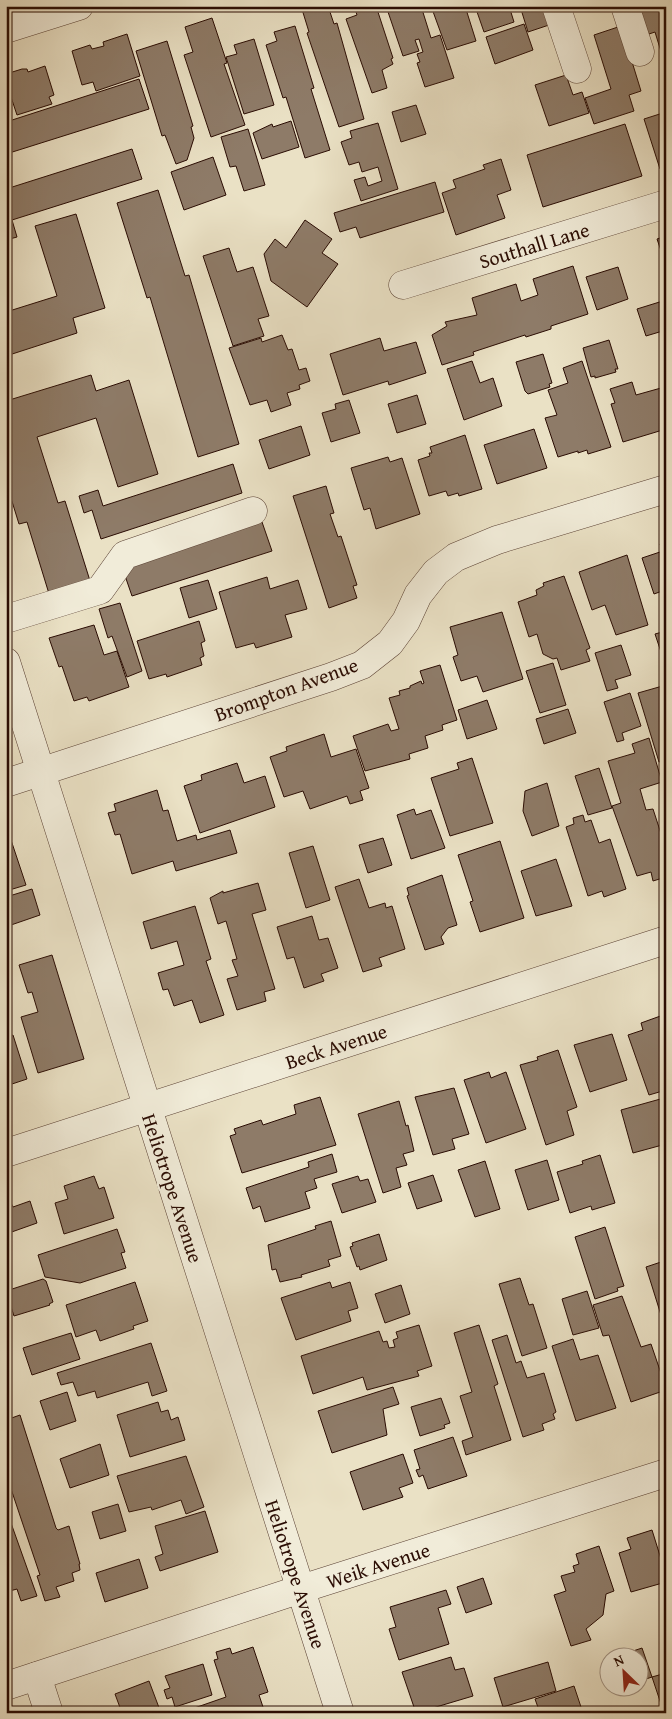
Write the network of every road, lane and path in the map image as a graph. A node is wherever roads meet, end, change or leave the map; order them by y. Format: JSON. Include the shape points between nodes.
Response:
{"nodes":[{"id":1,"x":78,"y":6,"type":"edge"},
{"id":2,"x":556,"y":6,"type":"edge"},
{"id":3,"x":625,"y":6,"type":"edge"},
{"id":4,"x":6,"y":29,"type":"edge"},
{"id":5,"x":640,"y":52,"type":"dead end"},
{"id":6,"x":577,"y":69,"type":"dead end"},
{"id":7,"x":666,"y":204,"type":"edge"},
{"id":8,"x":403,"y":285,"type":"dead end"},
{"id":9,"x":666,"y":489,"type":"edge"},
{"id":10,"x":253,"y":511,"type":"dead end"},
{"id":11,"x":6,"y":619,"type":"edge"},
{"id":12,"x":6,"y":662,"type":"edge"},
{"id":13,"x":41,"y":772,"type":"junction"},
{"id":14,"x":6,"y":783,"type":"edge"},
{"id":15,"x":666,"y":940,"type":"edge"},
{"id":16,"x":148,"y":1107,"type":"junction"},
{"id":17,"x":6,"y":1153,"type":"edge"},
{"id":18,"x":666,"y":1473,"type":"edge"},
{"id":19,"x":301,"y":1589,"type":"junction"},
{"id":20,"x":37,"y":1676,"type":"junction"},
{"id":21,"x":6,"y":1686,"type":"edge"},
{"id":22,"x":49,"y":1713,"type":"edge"},
{"id":23,"x":340,"y":1713,"type":"edge"}],
"edges":[{"from":1,"to":4,"type":"street"},
{"from":2,"to":6,"type":"street"},
{"from":3,"to":5,"type":"street"},
{"from":7,"to":8,"type":"street","name":"Southall Lane"},
{"from":9,"to":13,"type":"street","name":"Brompton Avenue","via":[[497,540],[456,557],[436,572],[418,595],[406,621],[390,643],[362,664]]},
{"from":10,"to":11,"type":"street","via":[[125,555],[100,590]]},
{"from":12,"to":13,"type":"street","name":"Heliotrope Avenue"},
{"from":13,"to":14,"type":"street","name":"Brompton Avenue"},
{"from":13,"to":16,"type":"street","name":"Heliotrope Avenue"},
{"from":15,"to":16,"type":"street","name":"Beck Avenue"},
{"from":16,"to":17,"type":"street","name":"Beck Avenue"},
{"from":16,"to":19,"type":"street","name":"Heliotrope Avenue"},
{"from":18,"to":19,"type":"street","name":"Weik Avenue"},
{"from":19,"to":20,"type":"street","name":"Weik Avenue"},
{"from":19,"to":23,"type":"street","name":"Heliotrope Avenue"},
{"from":20,"to":21,"type":"street","name":"Weik Avenue"},
{"from":20,"to":22,"type":"street"}]}
